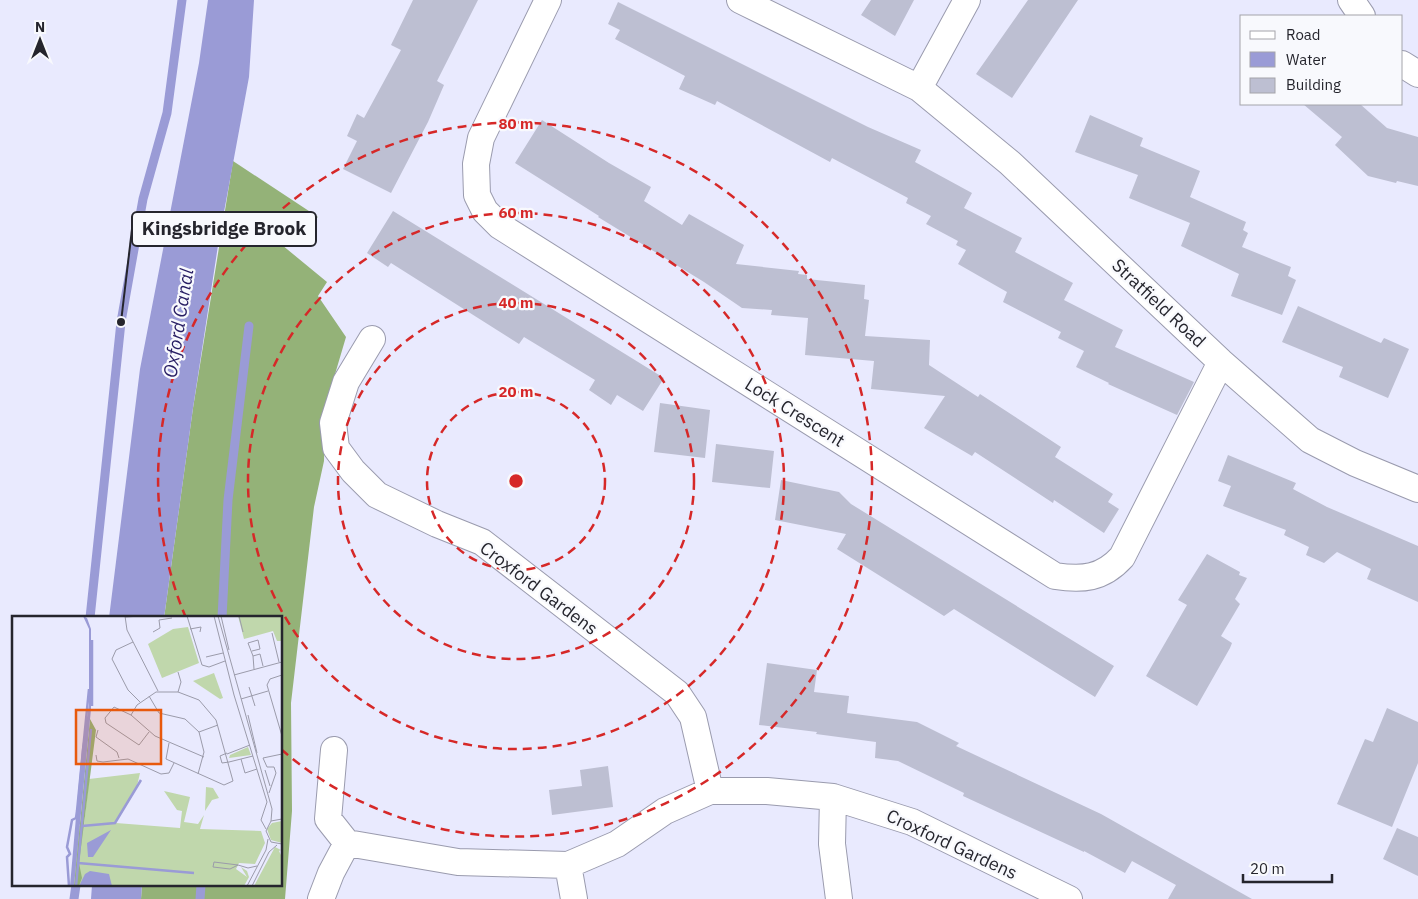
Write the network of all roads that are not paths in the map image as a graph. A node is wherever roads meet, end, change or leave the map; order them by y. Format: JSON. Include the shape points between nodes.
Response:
{"nodes":[{"id":1,"x":548,"y":0,"type":"edge"},
{"id":2,"x":740,"y":0,"type":"edge"},
{"id":3,"x":967,"y":0,"type":"edge"},
{"id":4,"x":1351,"y":0,"type":"edge"},
{"id":5,"x":1361,"y":15,"type":"edge"},
{"id":6,"x":1403,"y":65,"type":"edge"},
{"id":7,"x":1418,"y":74,"type":"edge"},
{"id":8,"x":919,"y":88,"type":"junction"},
{"id":9,"x":372,"y":339,"type":"dead end"},
{"id":10,"x":1221,"y":362,"type":"junction"},
{"id":11,"x":1418,"y":489,"type":"edge"},
{"id":12,"x":334,"y":750,"type":"dead end"},
{"id":13,"x":710,"y":791,"type":"junction"},
{"id":14,"x":833,"y":797,"type":"junction"},
{"id":15,"x":347,"y":843,"type":"junction"},
{"id":16,"x":568,"y":865,"type":"junction"},
{"id":17,"x":321,"y":899,"type":"edge"},
{"id":18,"x":574,"y":899,"type":"edge"},
{"id":19,"x":839,"y":899,"type":"edge"},
{"id":20,"x":1069,"y":899,"type":"edge"}],
"edges":[{"from":1,"to":10,"type":"street","name":"Lock Crescent","via":[[481,138],[475,181],[477,195],[485,211],[509,231],[1055,576],[1079,580],[1099,574],[1122,557]]},
{"from":2,"to":8,"type":"street"},
{"from":3,"to":8,"type":"street"},
{"from":4,"to":5,"type":"street"},
{"from":6,"to":7,"type":"street"},
{"from":8,"to":10,"type":"street","name":"Stratfield Road","via":[[1010,162]]},
{"from":9,"to":13,"type":"street","name":"Croxford Gardens","via":[[346,382],[333,423],[336,448],[353,471],[377,495],[482,542],[677,693],[693,717]]},
{"from":10,"to":11,"type":"street","name":"Stratfield Road","via":[[1310,440]]},
{"from":12,"to":15,"type":"street","via":[[328,819]]},
{"from":13,"to":14,"type":"street","name":"Croxford Gardens","via":[[767,791]]},
{"from":13,"to":16,"type":"street","name":"Croxford Gardens","via":[[665,811],[617,844]]},
{"from":14,"to":19,"type":"street","via":[[832,844]]},
{"from":14,"to":20,"type":"street","name":"Croxford Gardens","via":[[912,822]]},
{"from":15,"to":16,"type":"street","name":"Croxford Gardens","via":[[458,862]]},
{"from":15,"to":17,"type":"street"},
{"from":16,"to":18,"type":"street"}]}
